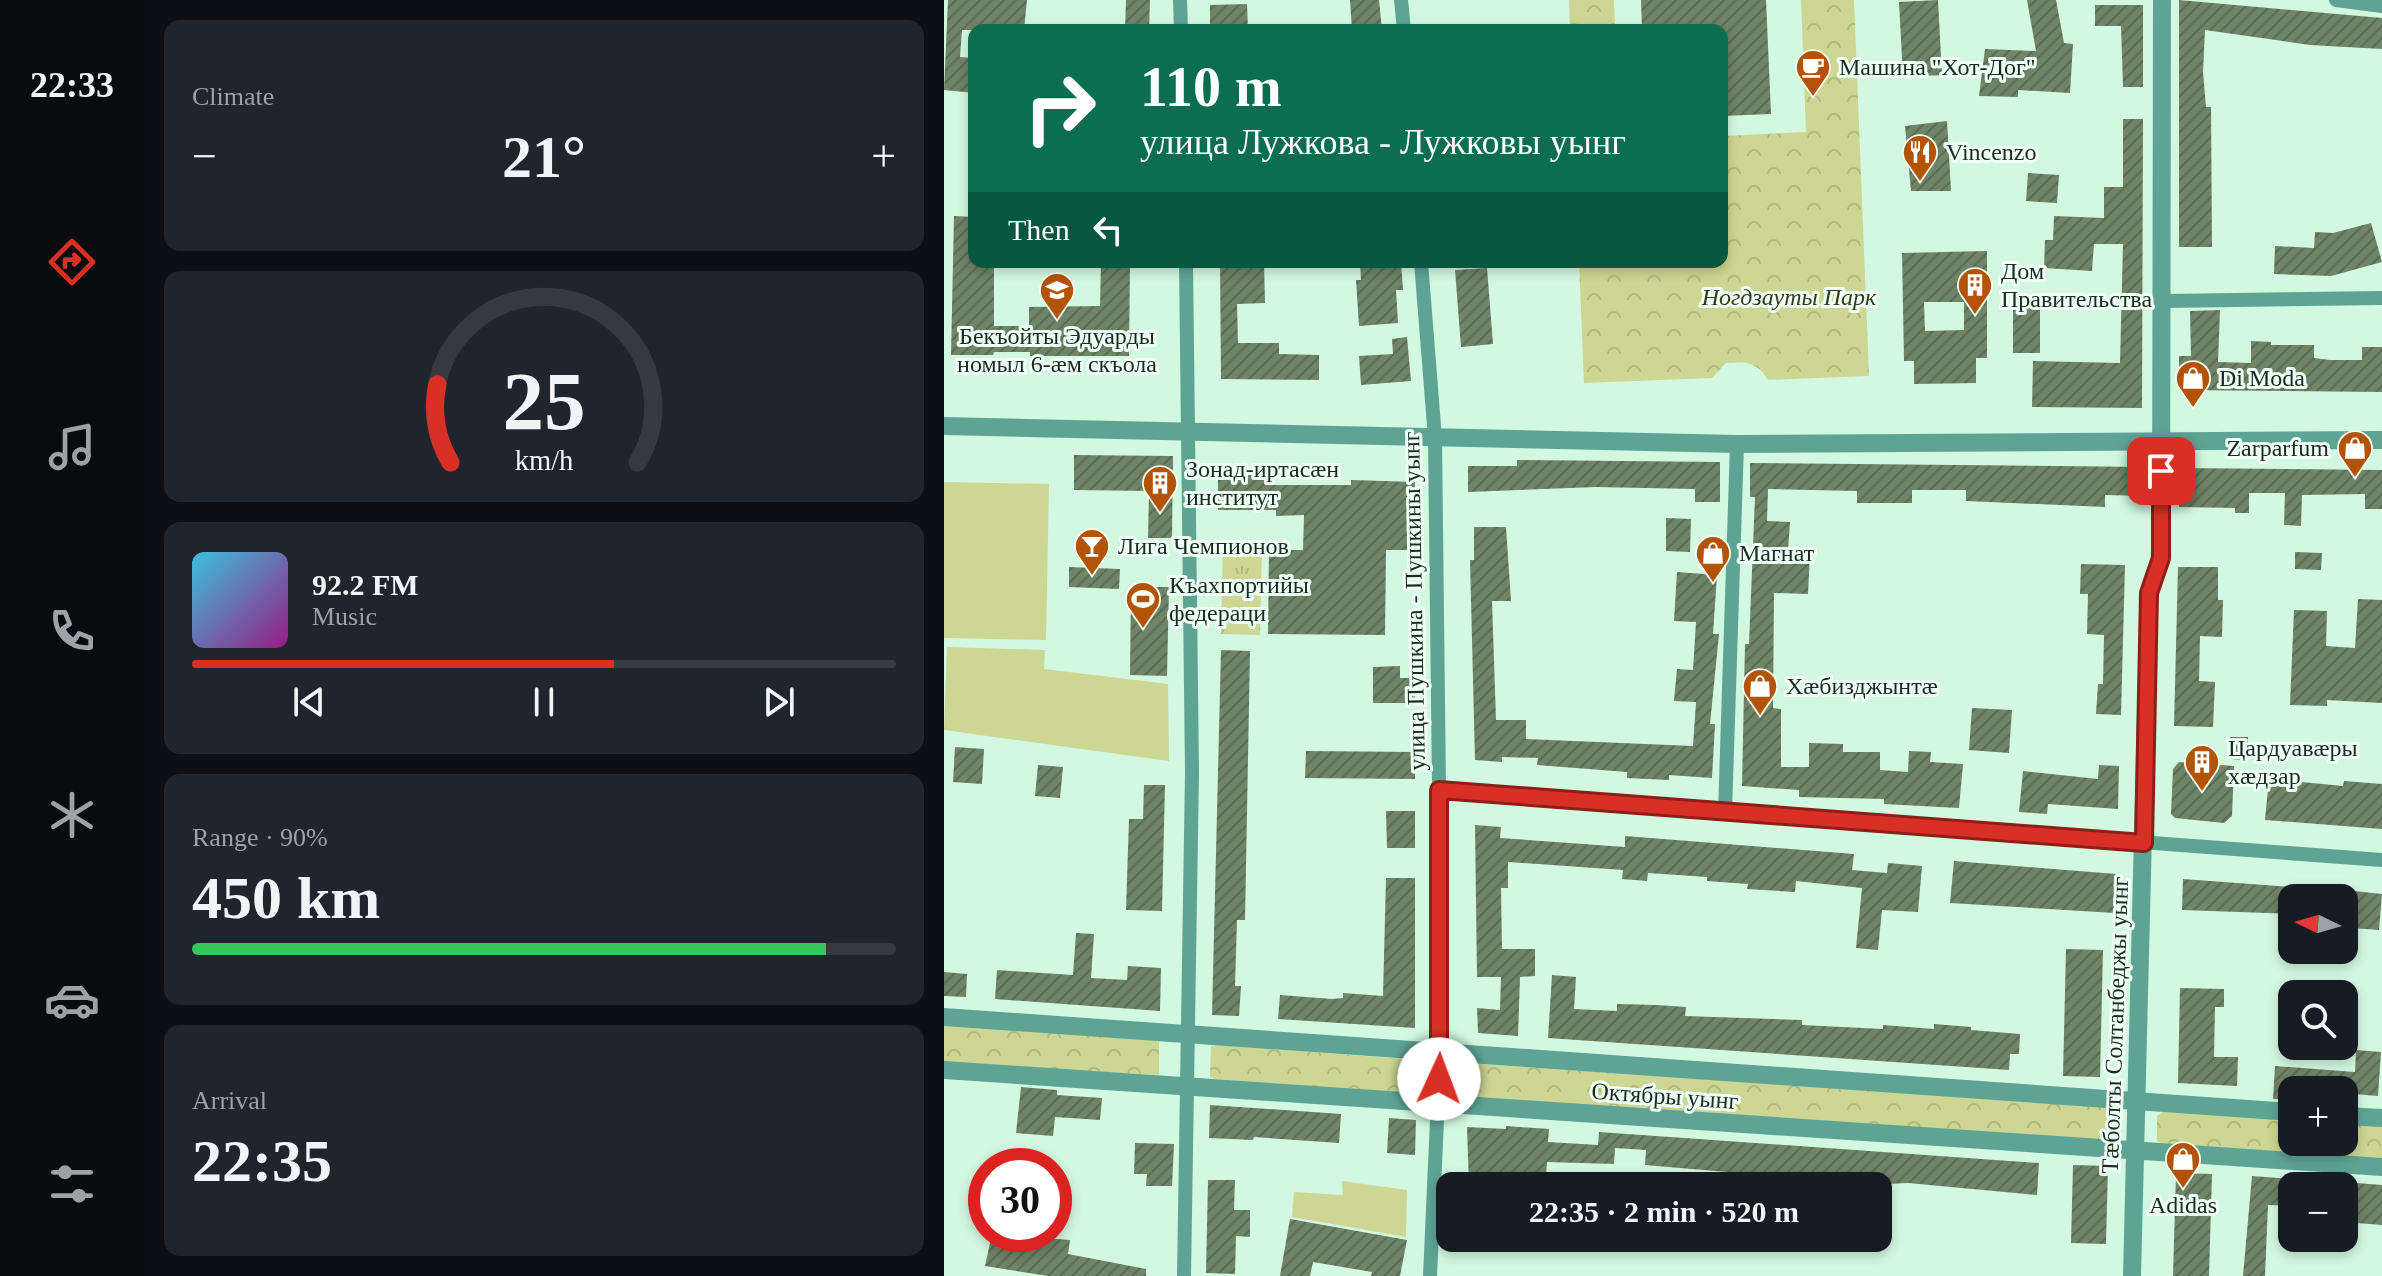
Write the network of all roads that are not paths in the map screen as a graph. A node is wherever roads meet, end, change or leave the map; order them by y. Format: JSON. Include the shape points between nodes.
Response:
{"nodes":[{"id":1,"x":1180,"y":0,"type":"edge"},
{"id":2,"x":1401,"y":0,"type":"edge"},
{"id":3,"x":2162,"y":0,"type":"edge"},
{"id":4,"x":2336,"y":0,"type":"edge"},
{"id":5,"x":2382,"y":6,"type":"edge"},
{"id":6,"x":1181,"y":24,"type":"edge"},
{"id":7,"x":1403,"y":24,"type":"edge"},
{"id":8,"x":1186,"y":268,"type":"edge"},
{"id":9,"x":1421,"y":268,"type":"edge"},
{"id":10,"x":2382,"y":298,"type":"edge"},
{"id":11,"x":2164,"y":301,"type":"junction"},
{"id":12,"x":944,"y":426,"type":"edge"},
{"id":13,"x":1190,"y":431,"type":"junction"},
{"id":14,"x":1435,"y":438,"type":"junction"},
{"id":15,"x":2382,"y":440,"type":"edge"},
{"id":16,"x":2161,"y":442,"type":"junction"},
{"id":17,"x":1737,"y":444,"type":"junction"},
{"id":18,"x":1439,"y":790,"type":"junction"},
{"id":19,"x":1725,"y":812,"type":"junction"},
{"id":20,"x":2144,"y":843,"type":"junction"},
{"id":21,"x":2382,"y":860,"type":"edge"},
{"id":22,"x":944,"y":1017,"type":"edge"},
{"id":23,"x":1190,"y":1035,"type":"junction"},
{"id":24,"x":1440,"y":1053,"type":"junction"},
{"id":25,"x":944,"y":1070,"type":"edge"},
{"id":26,"x":1188,"y":1087,"type":"junction"},
{"id":27,"x":2138,"y":1102,"type":"junction"},
{"id":28,"x":1438,"y":1104,"type":"junction"},
{"id":29,"x":2278,"y":1111,"type":"edge"},
{"id":30,"x":2358,"y":1117,"type":"edge"},
{"id":31,"x":2382,"y":1118,"type":"edge"},
{"id":32,"x":2136,"y":1152,"type":"junction"},
{"id":33,"x":2382,"y":1167,"type":"edge"},
{"id":34,"x":1184,"y":1276,"type":"edge"},
{"id":35,"x":1430,"y":1276,"type":"edge"},
{"id":36,"x":2132,"y":1276,"type":"edge"}],
"edges":[{"from":1,"to":6,"type":"street"},
{"from":2,"to":7,"type":"street"},
{"from":3,"to":11,"type":"street","name":"Тæболты Солтанбеджы уынг"},
{"from":4,"to":5,"type":"street"},
{"from":8,"to":13,"type":"street"},
{"from":9,"to":14,"type":"street","name":"улица Пушкина - Пушкины уынг"},
{"from":10,"to":11,"type":"street"},
{"from":11,"to":16,"type":"street","name":"Тæболты Солтанбеджы уынг"},
{"from":12,"to":13,"type":"street"},
{"from":13,"to":14,"type":"street"},
{"from":13,"to":23,"type":"street"},
{"from":14,"to":17,"type":"street"},
{"from":14,"to":18,"type":"street","name":"улица Пушкина - Пушкины уынг"},
{"from":15,"to":16,"type":"street"},
{"from":16,"to":17,"type":"street"},
{"from":16,"to":20,"type":"street","name":"Тæболты Солтанбеджы уынг","via":[[2161,558],[2149,593]]},
{"from":17,"to":19,"type":"street"},
{"from":18,"to":19,"type":"street"},
{"from":18,"to":24,"type":"street","name":"улица Пушкина - Пушкины уынг"},
{"from":19,"to":20,"type":"street"},
{"from":20,"to":21,"type":"street"},
{"from":20,"to":27,"type":"street","name":"Тæболты Солтанбеджы уынг"},
{"from":22,"to":23,"type":"street","name":"Октябры уынг"},
{"from":23,"to":24,"type":"street","name":"Октябры уынг"},
{"from":23,"to":26,"type":"street"},
{"from":24,"to":27,"type":"street","name":"Октябры уынг"},
{"from":24,"to":28,"type":"street","name":"улица Пушкина - Пушкины уынг"},
{"from":25,"to":26,"type":"street","name":"Октябры уынг"},
{"from":26,"to":28,"type":"street","name":"Октябры уынг"},
{"from":26,"to":34,"type":"street"},
{"from":27,"to":29,"type":"street","name":"Октябры уынг"},
{"from":27,"to":32,"type":"street","name":"Тæболты Солтанбеджы уынг"},
{"from":28,"to":32,"type":"street","name":"Октябры уынг"},
{"from":28,"to":35,"type":"street","name":"улица Пушкина - Пушкины уынг"},
{"from":30,"to":31,"type":"street"},
{"from":32,"to":33,"type":"street","name":"Октябры уынг"},
{"from":32,"to":36,"type":"street","name":"Тæболты Солтанбеджы уынг"}]}
